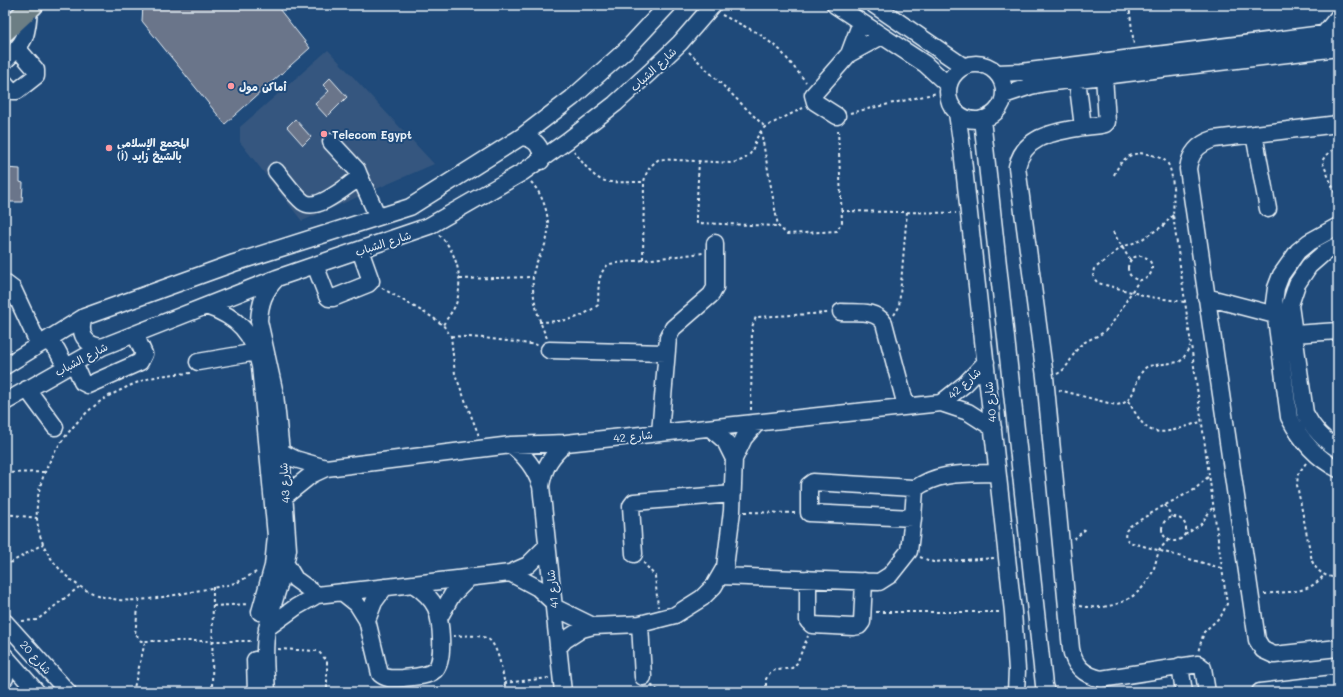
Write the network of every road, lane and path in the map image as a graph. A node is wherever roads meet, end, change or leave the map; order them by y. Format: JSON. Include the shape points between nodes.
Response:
{"nodes":[{"id":1,"x":668,"y":5,"type":"edge"},
{"id":2,"x":836,"y":5,"type":"edge"},
{"id":3,"x":874,"y":5,"type":"edge"},
{"id":4,"x":1129,"y":5,"type":"edge"},
{"id":5,"x":31,"y":7,"type":"edge"},
{"id":6,"x":712,"y":7,"type":"edge"},
{"id":7,"x":1338,"y":17,"type":"edge"},
{"id":8,"x":860,"y":22,"type":"junction"},
{"id":9,"x":5,"y":31,"type":"edge"},
{"id":10,"x":1331,"y":33,"type":"edge"},
{"id":11,"x":882,"y":36,"type":"junction"},
{"id":12,"x":680,"y":43,"type":"junction"},
{"id":13,"x":1338,"y":48,"type":"edge"},
{"id":14,"x":18,"y":49,"type":"junction"},
{"id":15,"x":849,"y":54,"type":"junction"},
{"id":16,"x":1135,"y":58,"type":"junction"},
{"id":17,"x":5,"y":61,"type":"edge"},
{"id":18,"x":963,"y":66,"type":"junction"},
{"id":19,"x":997,"y":73,"type":"junction"},
{"id":20,"x":1104,"y":76,"type":"junction"},
{"id":21,"x":1077,"y":79,"type":"junction"},
{"id":22,"x":5,"y":83,"type":"edge"},
{"id":23,"x":948,"y":88,"type":"junction"},
{"id":24,"x":1004,"y":95,"type":"junction"},
{"id":25,"x":815,"y":97,"type":"junction"},
{"id":26,"x":957,"y":112,"type":"junction"},
{"id":27,"x":837,"y":116,"type":"junction"},
{"id":28,"x":982,"y":119,"type":"junction"},
{"id":29,"x":1338,"y":124,"type":"edge"},
{"id":30,"x":765,"y":127,"type":"junction"},
{"id":31,"x":1083,"y":127,"type":"junction"},
{"id":32,"x":761,"y":131,"type":"junction"},
{"id":33,"x":1254,"y":134,"type":"junction"},
{"id":34,"x":521,"y":137,"type":"junction"},
{"id":35,"x":567,"y":141,"type":"junction"},
{"id":36,"x":331,"y":142,"type":"dead end"},
{"id":37,"x":1338,"y":146,"type":"edge"},
{"id":38,"x":541,"y":161,"type":"junction"},
{"id":39,"x":699,"y":162,"type":"junction"},
{"id":40,"x":276,"y":171,"type":"dead end"},
{"id":41,"x":522,"y":172,"type":"junction"},
{"id":42,"x":359,"y":175,"type":"junction"},
{"id":43,"x":1114,"y":175,"type":"dead end"},
{"id":44,"x":644,"y":182,"type":"junction"},
{"id":45,"x":1338,"y":200,"type":"edge"},
{"id":46,"x":1268,"y":208,"type":"dead end"},
{"id":47,"x":841,"y":211,"type":"junction"},
{"id":48,"x":907,"y":212,"type":"junction"},
{"id":49,"x":969,"y":213,"type":"junction"},
{"id":50,"x":1173,"y":215,"type":"junction"},
{"id":51,"x":378,"y":217,"type":"junction"},
{"id":52,"x":429,"y":226,"type":"junction"},
{"id":53,"x":778,"y":226,"type":"junction"},
{"id":54,"x":1338,"y":226,"type":"edge"},
{"id":55,"x":1113,"y":232,"type":"dead end"},
{"id":56,"x":1338,"y":245,"type":"edge"},
{"id":57,"x":1122,"y":247,"type":"junction"},
{"id":58,"x":715,"y":248,"type":"joint"},
{"id":59,"x":360,"y":250,"type":"junction"},
{"id":60,"x":643,"y":259,"type":"junction"},
{"id":61,"x":1130,"y":260,"type":"junction"},
{"id":62,"x":315,"y":265,"type":"junction"},
{"id":63,"x":533,"y":277,"type":"junction"},
{"id":64,"x":277,"y":278,"type":"junction"},
{"id":65,"x":460,"y":279,"type":"junction"},
{"id":66,"x":1140,"y":280,"type":"junction"},
{"id":67,"x":371,"y":281,"type":"junction"},
{"id":68,"x":5,"y":283,"type":"edge"},
{"id":69,"x":1130,"y":292,"type":"junction"},
{"id":70,"x":1206,"y":297,"type":"junction"},
{"id":71,"x":1185,"y":302,"type":"junction"},
{"id":72,"x":206,"y":306,"type":"junction"},
{"id":73,"x":841,"y":312,"type":"joint"},
{"id":74,"x":1276,"y":315,"type":"junction"},
{"id":75,"x":84,"y":317,"type":"junction"},
{"id":76,"x":540,"y":322,"type":"junction"},
{"id":77,"x":884,"y":323,"type":"junction"},
{"id":78,"x":443,"y":325,"type":"junction"},
{"id":79,"x":1338,"y":330,"type":"edge"},
{"id":80,"x":1278,"y":331,"type":"junction"},
{"id":81,"x":1294,"y":332,"type":"junction"},
{"id":82,"x":135,"y":334,"type":"junction"},
{"id":83,"x":452,"y":336,"type":"junction"},
{"id":84,"x":43,"y":343,"type":"junction"},
{"id":85,"x":1191,"y":345,"type":"junction"},
{"id":86,"x":102,"y":347,"type":"junction"},
{"id":87,"x":551,"y":350,"type":"junction"},
{"id":88,"x":257,"y":352,"type":"junction"},
{"id":89,"x":666,"y":353,"type":"junction"},
{"id":90,"x":986,"y":362,"type":"junction"},
{"id":91,"x":70,"y":365,"type":"junction"},
{"id":92,"x":5,"y":366,"type":"edge"},
{"id":93,"x":197,"y":367,"type":"joint"},
{"id":94,"x":1045,"y":381,"type":"junction"},
{"id":95,"x":27,"y":389,"type":"junction"},
{"id":96,"x":1128,"y":401,"type":"junction"},
{"id":97,"x":5,"y":402,"type":"edge"},
{"id":98,"x":941,"y":402,"type":"junction"},
{"id":99,"x":906,"y":406,"type":"junction"},
{"id":100,"x":1201,"y":422,"type":"junction"},
{"id":101,"x":754,"y":423,"type":"junction"},
{"id":102,"x":55,"y":427,"type":"dead end"},
{"id":103,"x":710,"y":428,"type":"junction"},
{"id":104,"x":993,"y":428,"type":"junction"},
{"id":105,"x":660,"y":433,"type":"junction"},
{"id":106,"x":566,"y":443,"type":"junction"},
{"id":107,"x":511,"y":445,"type":"junction"},
{"id":108,"x":484,"y":448,"type":"junction"},
{"id":109,"x":1317,"y":448,"type":"junction"},
{"id":110,"x":1338,"y":449,"type":"edge"},
{"id":111,"x":281,"y":452,"type":"junction"},
{"id":112,"x":734,"y":459,"type":"junction"},
{"id":113,"x":326,"y":468,"type":"junction"},
{"id":114,"x":1338,"y":469,"type":"edge"},
{"id":115,"x":45,"y":472,"type":"junction"},
{"id":116,"x":5,"y":473,"type":"edge"},
{"id":117,"x":997,"y":473,"type":"junction"},
{"id":118,"x":1208,"y":477,"type":"junction"},
{"id":119,"x":541,"y":486,"type":"junction"},
{"id":120,"x":915,"y":490,"type":"junction"},
{"id":121,"x":733,"y":494,"type":"junction"},
{"id":122,"x":285,"y":496,"type":"junction"},
{"id":123,"x":1165,"y":505,"type":"junction"},
{"id":124,"x":1213,"y":506,"type":"junction"},
{"id":125,"x":732,"y":511,"type":"junction"},
{"id":126,"x":809,"y":513,"type":"junction"},
{"id":127,"x":5,"y":514,"type":"edge"},
{"id":128,"x":1172,"y":517,"type":"junction"},
{"id":129,"x":37,"y":518,"type":"junction"},
{"id":130,"x":913,"y":518,"type":"junction"},
{"id":131,"x":1183,"y":536,"type":"junction"},
{"id":132,"x":1169,"y":539,"type":"junction"},
{"id":133,"x":43,"y":544,"type":"junction"},
{"id":134,"x":547,"y":546,"type":"junction"},
{"id":135,"x":1160,"y":550,"type":"junction"},
{"id":136,"x":909,"y":551,"type":"junction"},
{"id":137,"x":634,"y":554,"type":"joint"},
{"id":138,"x":1007,"y":557,"type":"junction"},
{"id":139,"x":286,"y":564,"type":"junction"},
{"id":140,"x":5,"y":566,"type":"edge"},
{"id":141,"x":1221,"y":568,"type":"junction"},
{"id":142,"x":258,"y":571,"type":"dead end"},
{"id":143,"x":510,"y":573,"type":"junction"},
{"id":144,"x":1324,"y":575,"type":"junction"},
{"id":145,"x":720,"y":576,"type":"junction"},
{"id":146,"x":1338,"y":577,"type":"edge"},
{"id":147,"x":470,"y":578,"type":"junction"},
{"id":148,"x":808,"y":579,"type":"junction"},
{"id":149,"x":871,"y":582,"type":"junction"},
{"id":150,"x":413,"y":584,"type":"junction"},
{"id":151,"x":79,"y":587,"type":"junction"},
{"id":152,"x":213,"y":587,"type":"junction"},
{"id":153,"x":385,"y":587,"type":"junction"},
{"id":154,"x":342,"y":592,"type":"junction"},
{"id":155,"x":317,"y":595,"type":"junction"},
{"id":156,"x":1250,"y":595,"type":"junction"},
{"id":157,"x":139,"y":600,"type":"junction"},
{"id":158,"x":1066,"y":600,"type":"junction"},
{"id":159,"x":263,"y":603,"type":"junction"},
{"id":160,"x":553,"y":605,"type":"junction"},
{"id":161,"x":213,"y":606,"type":"junction"},
{"id":162,"x":863,"y":612,"type":"junction"},
{"id":163,"x":1013,"y":612,"type":"junction"},
{"id":164,"x":439,"y":618,"type":"junction"},
{"id":165,"x":367,"y":620,"type":"junction"},
{"id":166,"x":659,"y":620,"type":"junction"},
{"id":167,"x":5,"y":623,"type":"edge"},
{"id":168,"x":640,"y":624,"type":"junction"},
{"id":169,"x":812,"y":625,"type":"junction"},
{"id":170,"x":593,"y":626,"type":"junction"},
{"id":171,"x":440,"y":636,"type":"junction"},
{"id":172,"x":263,"y":640,"type":"junction"},
{"id":173,"x":212,"y":641,"type":"junction"},
{"id":174,"x":145,"y":642,"type":"junction"},
{"id":175,"x":558,"y":648,"type":"junction"},
{"id":176,"x":1338,"y":648,"type":"edge"},
{"id":177,"x":5,"y":656,"type":"edge"},
{"id":178,"x":5,"y":663,"type":"edge"},
{"id":179,"x":1191,"y":665,"type":"junction"},
{"id":180,"x":643,"y":677,"type":"dead end"},
{"id":181,"x":5,"y":678,"type":"edge"},
{"id":182,"x":1338,"y":682,"type":"edge"},
{"id":183,"x":504,"y":683,"type":"junction"},
{"id":184,"x":562,"y":684,"type":"edge"},
{"id":185,"x":37,"y":692,"type":"edge"},
{"id":186,"x":68,"y":692,"type":"edge"},
{"id":187,"x":133,"y":692,"type":"edge"},
{"id":188,"x":212,"y":692,"type":"edge"},
{"id":189,"x":256,"y":692,"type":"edge"},
{"id":190,"x":267,"y":692,"type":"edge"},
{"id":191,"x":327,"y":692,"type":"edge"},
{"id":192,"x":506,"y":692,"type":"edge"},
{"id":193,"x":766,"y":692,"type":"edge"},
{"id":194,"x":1016,"y":692,"type":"edge"},
{"id":195,"x":1046,"y":692,"type":"edge"},
{"id":196,"x":1184,"y":692,"type":"edge"},
{"id":197,"x":1207,"y":692,"type":"edge"},
{"id":198,"x":1260,"y":692,"type":"edge"}],
"edges":[{"from":1,"to":34,"type":"street","via":[[627,49],[572,98]]},
{"from":2,"to":8,"type":"street"},
{"from":3,"to":18,"type":"street"},
{"from":4,"to":16,"type":"path"},
{"from":5,"to":9,"type":"main road"},
{"from":5,"to":14,"type":"street","via":[[26,38]]},
{"from":6,"to":12,"type":"street","name":"شارع الشباب"},
{"from":6,"to":25,"type":"path","via":[[758,32],[780,50]]},
{"from":7,"to":10,"type":"street"},
{"from":8,"to":11,"type":"street"},
{"from":8,"to":15,"type":"street"},
{"from":10,"to":16,"type":"street"},
{"from":11,"to":15,"type":"street"},
{"from":11,"to":23,"type":"street","via":[[925,64]]},
{"from":12,"to":30,"type":"path"},
{"from":12,"to":35,"type":"street","name":"شارع الشباب","via":[[615,104]]},
{"from":13,"to":20,"type":"street"},
{"from":14,"to":17,"type":"street"},
{"from":14,"to":22,"type":"street","via":[[36,70],[36,76],[17,91],[12,91]]},
{"from":15,"to":25,"type":"street"},
{"from":16,"to":19,"type":"street"},
{"from":18,"to":19,"type":"street","via":[[981,64]]},
{"from":18,"to":23,"type":"street","via":[[954,74]]},
{"from":19,"to":24,"type":"street","via":[[1003,83]]},
{"from":20,"to":21,"type":"street"},
{"from":20,"to":31,"type":"street","via":[[1107,122],[1104,125]]},
{"from":21,"to":24,"type":"street","via":[[1031,86]]},
{"from":21,"to":31,"type":"street"},
{"from":23,"to":26,"type":"street","via":[[950,103]]},
{"from":23,"to":27,"type":"path"},
{"from":24,"to":28,"type":"street","via":[[997,111]]},
{"from":25,"to":27,"type":"street"},
{"from":25,"to":30,"type":"path"},
{"from":26,"to":28,"type":"street","via":[[969,119]]},
{"from":26,"to":49,"type":"street","name":"شارع 40"},
{"from":27,"to":47,"type":"path"},
{"from":28,"to":195,"type":"street"},
{"from":29,"to":33,"type":"street"},
{"from":30,"to":32,"type":"path"},
{"from":31,"to":94,"type":"street","via":[[1041,137],[1032,142],[1024,149],[1017,167]]},
{"from":32,"to":39,"type":"path","via":[[750,156],[740,162]]},
{"from":32,"to":53,"type":"path"},
{"from":33,"to":46,"type":"street"},
{"from":33,"to":70,"type":"street","via":[[1206,142],[1198,146],[1189,161],[1189,178]]},
{"from":34,"to":38,"type":"street","via":[[538,144],[542,155]]},
{"from":34,"to":51,"type":"street","via":[[410,207]]},
{"from":35,"to":38,"type":"street","name":"شارع الشباب"},
{"from":35,"to":44,"type":"path","via":[[590,174],[601,180]]},
{"from":36,"to":42,"type":"street"},
{"from":37,"to":45,"type":"path","via":[[1322,161]]},
{"from":38,"to":41,"type":"street","name":"شارع الشباب"},
{"from":39,"to":44,"type":"path","via":[[659,159],[651,165]]},
{"from":39,"to":53,"type":"path","via":[[697,223]]},
{"from":40,"to":42,"type":"street","via":[[303,202],[312,205],[322,202],[356,180]]},
{"from":41,"to":52,"type":"street","name":"شارع الشباب"},
{"from":41,"to":63,"type":"path","via":[[540,191],[548,216],[546,241],[535,264]]},
{"from":42,"to":51,"type":"street"},
{"from":43,"to":50,"type":"path","via":[[1122,161],[1136,153],[1144,152],[1162,158],[1170,170]]},
{"from":44,"to":60,"type":"path"},
{"from":47,"to":48,"type":"path"},
{"from":47,"to":53,"type":"path","via":[[842,222],[837,231],[787,234]]},
{"from":48,"to":49,"type":"path"},
{"from":48,"to":77,"type":"path","via":[[900,307],[894,316]]},
{"from":49,"to":90,"type":"street","name":"شارع 40"},
{"from":50,"to":57,"type":"path","via":[[1152,234]]},
{"from":50,"to":71,"type":"path"},
{"from":51,"to":75,"type":"street","via":[[234,263]]},
{"from":52,"to":59,"type":"street","name":"شارع الشباب"},
{"from":52,"to":65,"type":"path","via":[[445,240],[456,258]]},
{"from":54,"to":74,"type":"street","via":[[1309,242],[1288,262],[1276,288]]},
{"from":55,"to":57,"type":"path"},
{"from":56,"to":81,"type":"street","via":[[1316,259],[1297,284],[1290,305]]},
{"from":57,"to":61,"type":"path"},
{"from":57,"to":69,"type":"path","via":[[1094,268],[1092,274],[1098,283]]},
{"from":58,"to":60,"type":"path"},
{"from":58,"to":89,"type":"street","via":[[715,288],[711,295],[673,328],[668,338]]},
{"from":59,"to":62,"type":"street","name":"شارع الشباب"},
{"from":59,"to":67,"type":"street"},
{"from":60,"to":76,"type":"path","via":[[609,264],[603,269],[599,278],[598,305],[587,314],[569,320]]},
{"from":61,"to":66,"type":"path","via":[[1129,274]]},
{"from":61,"to":66,"type":"path","via":[[1144,256],[1152,266],[1150,274],[1144,280]]},
{"from":62,"to":64,"type":"street","name":"شارع الشباب"},
{"from":62,"to":67,"type":"street","via":[[329,298]]},
{"from":63,"to":65,"type":"path"},
{"from":63,"to":76,"type":"path"},
{"from":64,"to":72,"type":"street","name":"شارع الشباب"},
{"from":64,"to":111,"type":"street","name":"شارع 43","via":[[263,297],[260,320],[275,394]]},
{"from":65,"to":78,"type":"path","via":[[456,304]]},
{"from":66,"to":69,"type":"path"},
{"from":67,"to":78,"type":"path"},
{"from":68,"to":84,"type":"street","via":[[14,289]]},
{"from":69,"to":71,"type":"path"},
{"from":69,"to":94,"type":"path","via":[[1105,332],[1079,346],[1063,371]]},
{"from":70,"to":74,"type":"street"},
{"from":70,"to":156,"type":"street"},
{"from":71,"to":85,"type":"path"},
{"from":72,"to":82,"type":"street","name":"شارع الشباب"},
{"from":72,"to":88,"type":"street","name":"شارع 43","via":[[239,324]]},
{"from":73,"to":77,"type":"street","via":[[874,313]]},
{"from":73,"to":101,"type":"path","via":[[756,317],[752,327]]},
{"from":74,"to":80,"type":"street"},
{"from":75,"to":84,"type":"street"},
{"from":75,"to":86,"type":"street","via":[[81,326],[86,341]]},
{"from":76,"to":87,"type":"path"},
{"from":77,"to":99,"type":"street"},
{"from":78,"to":83,"type":"path"},
{"from":79,"to":81,"type":"street"},
{"from":80,"to":81,"type":"street"},
{"from":80,"to":109,"type":"street","via":[[1289,417],[1295,429]]},
{"from":81,"to":109,"type":"street","via":[[1305,413]]},
{"from":82,"to":86,"type":"street","name":"شارع الشباب"},
{"from":82,"to":91,"type":"street","via":[[144,354],[140,362],[88,385],[82,382]]},
{"from":83,"to":87,"type":"path","via":[[517,342],[545,346]]},
{"from":83,"to":108,"type":"path","via":[[456,374]]},
{"from":84,"to":91,"type":"street","via":[[61,355]]},
{"from":84,"to":92,"type":"street"},
{"from":85,"to":96,"type":"path","via":[[1179,362],[1148,366],[1144,369]]},
{"from":85,"to":100,"type":"path"},
{"from":86,"to":91,"type":"street","name":"شارع الشباب"},
{"from":87,"to":89,"type":"street"},
{"from":88,"to":93,"type":"street"},
{"from":88,"to":159,"type":"street","name":"شارع 43","via":[[276,536],[274,566]]},
{"from":89,"to":105,"type":"street"},
{"from":90,"to":98,"type":"street","name":"شارع 42","via":[[965,384]]},
{"from":90,"to":104,"type":"street","name":"شارع 40"},
{"from":91,"to":95,"type":"street","name":"شارع الشباب"},
{"from":93,"to":115,"type":"path","via":[[143,379],[104,399],[84,415],[64,438]]},
{"from":94,"to":96,"type":"path","via":[[1116,405]]},
{"from":94,"to":158,"type":"street"},
{"from":95,"to":97,"type":"street","name":"شارع الشباب"},
{"from":95,"to":102,"type":"street"},
{"from":96,"to":100,"type":"path","via":[[1144,424],[1157,432]]},
{"from":98,"to":99,"type":"street","name":"شارع 42"},
{"from":98,"to":104,"type":"street","name":"شارع 42","via":[[968,412]]},
{"from":99,"to":101,"type":"street","name":"شارع 42"},
{"from":100,"to":118,"type":"path"},
{"from":101,"to":103,"type":"street","name":"شارع 42"},
{"from":101,"to":112,"type":"street"},
{"from":103,"to":105,"type":"street","name":"شارع 42"},
{"from":103,"to":112,"type":"street","via":[[726,441]]},
{"from":104,"to":117,"type":"street","name":"شارع 40"},
{"from":105,"to":106,"type":"street","name":"شارع 42"},
{"from":106,"to":107,"type":"street","name":"شارع 42"},
{"from":106,"to":119,"type":"street","name":"شارع 41","via":[[548,462]]},
{"from":107,"to":108,"type":"street","name":"شارع 42"},
{"from":107,"to":119,"type":"street","name":"شارع 41","via":[[533,467]]},
{"from":108,"to":113,"type":"street","name":"شارع 42"},
{"from":109,"to":110,"type":"street"},
{"from":109,"to":114,"type":"street"},
{"from":109,"to":144,"type":"path","via":[[1296,477],[1312,561],[1314,567]]},
{"from":111,"to":113,"type":"street","name":"شارع 42"},
{"from":111,"to":122,"type":"street","name":"شارع 43"},
{"from":112,"to":121,"type":"street"},
{"from":113,"to":122,"type":"street","name":"شارع 42","via":[[306,478]]},
{"from":115,"to":116,"type":"path"},
{"from":115,"to":129,"type":"path","via":[[37,502]]},
{"from":117,"to":120,"type":"street","via":[[944,475]]},
{"from":117,"to":138,"type":"street","name":"شارع 40"},
{"from":118,"to":123,"type":"path","via":[[1194,490]]},
{"from":118,"to":124,"type":"path"},
{"from":119,"to":134,"type":"street","name":"شارع 41"},
{"from":120,"to":126,"type":"street","via":[[910,487],[814,482],[809,485]]},
{"from":120,"to":130,"type":"street"},
{"from":121,"to":125,"type":"street"},
{"from":121,"to":137,"type":"street","via":[[634,502],[631,506]]},
{"from":122,"to":139,"type":"street","name":"شارع 43","via":[[288,549]]},
{"from":123,"to":128,"type":"path"},
{"from":123,"to":135,"type":"path","via":[[1126,531],[1125,537],[1129,542]]},
{"from":124,"to":131,"type":"path","via":[[1201,524]]},
{"from":124,"to":141,"type":"path"},
{"from":125,"to":126,"type":"path"},
{"from":125,"to":145,"type":"street","via":[[726,567]]},
{"from":126,"to":130,"type":"street"},
{"from":127,"to":129,"type":"path"},
{"from":128,"to":131,"type":"path","via":[[1183,521],[1186,529]]},
{"from":128,"to":132,"type":"path","via":[[1163,525],[1163,533]]},
{"from":129,"to":133,"type":"path"},
{"from":130,"to":136,"type":"street"},
{"from":131,"to":132,"type":"path","via":[[1176,540]]},
{"from":132,"to":135,"type":"path"},
{"from":133,"to":140,"type":"path"},
{"from":133,"to":151,"type":"path","via":[[64,575]]},
{"from":134,"to":143,"type":"street","via":[[528,565]]},
{"from":134,"to":160,"type":"street","name":"شارع 41"},
{"from":135,"to":141,"type":"path"},
{"from":135,"to":158,"type":"path","via":[[1152,575],[1144,586],[1121,603],[1093,608],[1079,606]]},
{"from":136,"to":138,"type":"path","via":[[933,562]]},
{"from":136,"to":149,"type":"street","via":[[890,575]]},
{"from":137,"to":166,"type":"path","via":[[655,576]]},
{"from":138,"to":163,"type":"street","name":"شارع 40"},
{"from":139,"to":155,"type":"street","via":[[295,579]]},
{"from":139,"to":172,"type":"street","name":"شارع 43"},
{"from":141,"to":179,"type":"path","via":[[1225,611],[1204,632]]},
{"from":142,"to":152,"type":"path","via":[[238,582]]},
{"from":143,"to":147,"type":"street"},
{"from":143,"to":160,"type":"street","via":[[538,588]]},
{"from":144,"to":146,"type":"path"},
{"from":144,"to":156,"type":"path","via":[[1317,583],[1306,589]]},
{"from":145,"to":148,"type":"street"},
{"from":145,"to":166,"type":"street","via":[[702,598],[689,608]]},
{"from":147,"to":150,"type":"street"},
{"from":147,"to":164,"type":"street","via":[[452,596]]},
{"from":148,"to":149,"type":"street"},
{"from":148,"to":169,"type":"street","via":[[807,617]]},
{"from":149,"to":162,"type":"street"},
{"from":150,"to":153,"type":"street"},
{"from":150,"to":164,"type":"street","via":[[430,598]]},
{"from":151,"to":157,"type":"path","via":[[115,600]]},
{"from":151,"to":167,"type":"path","via":[[37,620]]},
{"from":152,"to":157,"type":"path"},
{"from":152,"to":161,"type":"path"},
{"from":153,"to":154,"type":"street"},
{"from":153,"to":165,"type":"street","via":[[374,602]]},
{"from":154,"to":155,"type":"street"},
{"from":154,"to":165,"type":"street","via":[[357,604]]},
{"from":155,"to":172,"type":"street","via":[[296,606]]},
{"from":156,"to":176,"type":"street","via":[[1257,640],[1263,650],[1274,655]]},
{"from":157,"to":174,"type":"path","via":[[135,634]]},
{"from":158,"to":179,"type":"street","via":[[1073,658],[1084,673],[1100,679],[1110,679]]},
{"from":159,"to":161,"type":"path"},
{"from":159,"to":172,"type":"street","name":"شارع 43","via":[[256,626]]},
{"from":160,"to":170,"type":"street"},
{"from":160,"to":175,"type":"street","name":"شارع 41"},
{"from":161,"to":173,"type":"path"},
{"from":162,"to":163,"type":"path"},
{"from":162,"to":169,"type":"street","via":[[859,626]]},
{"from":163,"to":194,"type":"street","name":"شارع 40"},
{"from":164,"to":171,"type":"street"},
{"from":165,"to":171,"type":"street","via":[[377,670],[387,679],[417,676],[434,671],[441,660]]},
{"from":166,"to":168,"type":"street"},
{"from":167,"to":186,"type":"street","name":"شارع 20"},
{"from":168,"to":170,"type":"street"},
{"from":168,"to":180,"type":"street"},
{"from":169,"to":193,"type":"path","via":[[797,663],[792,668],[771,671],[766,679]]},
{"from":170,"to":175,"type":"street","via":[[573,634]]},
{"from":171,"to":183,"type":"path","via":[[488,639],[494,644]]},
{"from":172,"to":173,"type":"path"},
{"from":172,"to":189,"type":"street","name":"شارع 43"},
{"from":172,"to":190,"type":"street","name":"شارع 43"},
{"from":172,"to":191,"type":"path","via":[[318,651],[327,661]]},
{"from":173,"to":174,"type":"path"},
{"from":173,"to":188,"type":"path"},
{"from":174,"to":187,"type":"path"},
{"from":175,"to":184,"type":"street","name":"شارع 41"},
{"from":177,"to":185,"type":"street","name":"شارع 20"},
{"from":178,"to":181,"type":"street"},
{"from":179,"to":196,"type":"street"},
{"from":179,"to":197,"type":"street","via":[[1203,668]]},
{"from":182,"to":198,"type":"street"},
{"from":183,"to":184,"type":"path"},
{"from":183,"to":192,"type":"path"}]}
